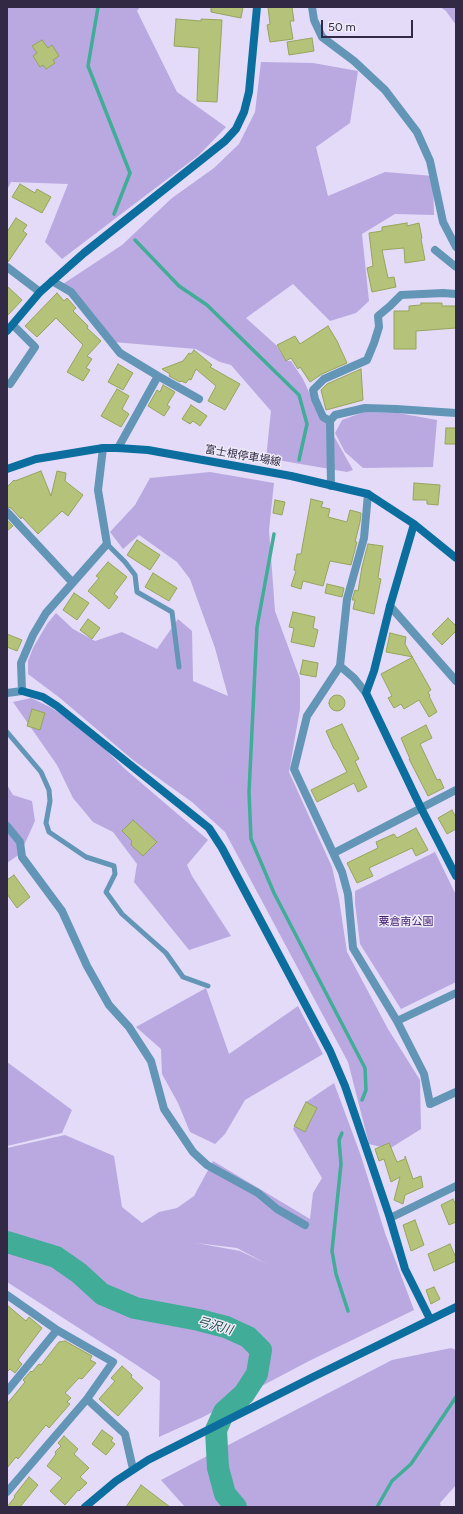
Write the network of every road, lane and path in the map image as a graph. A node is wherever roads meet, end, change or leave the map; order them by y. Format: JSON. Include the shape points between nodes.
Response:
{"nodes":[{"id":1,"x":257,"y":7,"type":"edge"},
{"id":2,"x":312,"y":7,"type":"edge"},
{"id":3,"x":456,"y":247,"type":"edge"},
{"id":4,"x":435,"y":250,"type":"dead end"},
{"id":5,"x":7,"y":267,"type":"edge"},
{"id":6,"x":456,"y":268,"type":"edge"},
{"id":7,"x":52,"y":282,"type":"junction"},
{"id":8,"x":40,"y":292,"type":"junction"},
{"id":9,"x":456,"y":294,"type":"edge"},
{"id":10,"x":10,"y":328,"type":"edge"},
{"id":11,"x":158,"y":376,"type":"junction"},
{"id":12,"x":10,"y":384,"type":"dead end"},
{"id":13,"x":199,"y":399,"type":"dead end"},
{"id":14,"x":456,"y":413,"type":"edge"},
{"id":15,"x":330,"y":421,"type":"junction"},
{"id":16,"x":103,"y":448,"type":"junction"},
{"id":17,"x":118,"y":448,"type":"junction"},
{"id":18,"x":7,"y":469,"type":"edge"},
{"id":19,"x":331,"y":486,"type":"junction"},
{"id":20,"x":368,"y":494,"type":"junction"},
{"id":21,"x":7,"y":512,"type":"edge"},
{"id":22,"x":414,"y":524,"type":"junction"},
{"id":23,"x":107,"y":544,"type":"junction"},
{"id":24,"x":456,"y":558,"type":"edge"},
{"id":25,"x":72,"y":582,"type":"junction"},
{"id":26,"x":390,"y":606,"type":"junction"},
{"id":27,"x":340,"y":666,"type":"junction"},
{"id":28,"x":179,"y":667,"type":"dead end"},
{"id":29,"x":456,"y":682,"type":"edge"},
{"id":30,"x":22,"y":692,"type":"junction"},
{"id":31,"x":8,"y":693,"type":"edge"},
{"id":32,"x":366,"y":693,"type":"junction"},
{"id":33,"x":7,"y":702,"type":"edge"},
{"id":34,"x":7,"y":732,"type":"edge"},
{"id":35,"x":456,"y":790,"type":"edge"},
{"id":36,"x":421,"y":808,"type":"junction"},
{"id":37,"x":7,"y":826,"type":"edge"},
{"id":38,"x":334,"y":853,"type":"junction"},
{"id":39,"x":456,"y":876,"type":"edge"},
{"id":40,"x":208,"y":986,"type":"dead end"},
{"id":41,"x":456,"y":993,"type":"edge"},
{"id":42,"x":397,"y":1021,"type":"junction"},
{"id":43,"x":456,"y":1092,"type":"edge"},
{"id":44,"x":456,"y":1186,"type":"edge"},
{"id":45,"x":390,"y":1218,"type":"junction"},
{"id":46,"x":306,"y":1225,"type":"dead end"},
{"id":47,"x":7,"y":1295,"type":"edge"},
{"id":48,"x":456,"y":1307,"type":"edge"},
{"id":49,"x":430,"y":1319,"type":"junction"},
{"id":50,"x":57,"y":1330,"type":"junction"},
{"id":51,"x":7,"y":1391,"type":"edge"},
{"id":52,"x":87,"y":1398,"type":"junction"},
{"id":53,"x":133,"y":1469,"type":"junction"},
{"id":54,"x":7,"y":1492,"type":"edge"},
{"id":55,"x":85,"y":1507,"type":"edge"}],
"edges":[{"from":1,"to":7,"type":"street","via":[[249,92],[236,129],[225,141],[84,253]]},
{"from":2,"to":3,"type":"street","via":[[314,20],[322,37],[354,61],[385,90],[417,132],[430,161],[443,222]]},
{"from":4,"to":6,"type":"street"},
{"from":5,"to":8,"type":"street"},
{"from":7,"to":8,"type":"street"},
{"from":7,"to":11,"type":"street","via":[[71,292],[120,353]]},
{"from":8,"to":10,"type":"street"},
{"from":9,"to":15,"type":"street","via":[[401,295],[378,316],[379,327],[367,360],[324,379],[313,390],[324,417]]},
{"from":10,"to":12,"type":"street","via":[[35,347]]},
{"from":11,"to":13,"type":"street"},
{"from":11,"to":17,"type":"street"},
{"from":14,"to":15,"type":"street","via":[[365,408],[335,414]]},
{"from":15,"to":19,"type":"street"},
{"from":16,"to":17,"type":"street","name":"富士根停車場線"},
{"from":16,"to":18,"type":"street","name":"富士根停車場線","via":[[36,459]]},
{"from":16,"to":23,"type":"street","via":[[98,490]]},
{"from":17,"to":19,"type":"street","name":"富士根停車場線","via":[[148,450],[291,476]]},
{"from":19,"to":20,"type":"street","name":"富士根停車場線"},
{"from":20,"to":22,"type":"street","name":"富士根停車場線"},
{"from":20,"to":27,"type":"street","via":[[364,538],[347,599]]},
{"from":21,"to":25,"type":"street"},
{"from":22,"to":24,"type":"street","name":"富士根停車場線"},
{"from":22,"to":26,"type":"street"},
{"from":23,"to":25,"type":"street"},
{"from":23,"to":28,"type":"lane","via":[[126,562],[135,575],[137,592],[172,612]]},
{"from":25,"to":30,"type":"street","via":[[46,613],[21,663]]},
{"from":26,"to":29,"type":"street"},
{"from":26,"to":32,"type":"street"},
{"from":27,"to":32,"type":"street"},
{"from":27,"to":38,"type":"street","via":[[307,716],[294,769]]},
{"from":30,"to":31,"type":"street"},
{"from":30,"to":45,"type":"street","via":[[43,697],[57,706],[209,828],[330,1051],[345,1086]]},
{"from":31,"to":33,"type":"street"},
{"from":32,"to":36,"type":"street"},
{"from":34,"to":40,"type":"lane","via":[[41,772],[49,790],[46,823],[49,832],[86,856],[114,866],[115,874],[106,892],[122,914],[166,953],[183,978]]},
{"from":35,"to":36,"type":"street"},
{"from":36,"to":38,"type":"street"},
{"from":36,"to":39,"type":"street"},
{"from":37,"to":46,"type":"street","via":[[20,842],[22,857],[62,912],[86,966],[109,1006],[129,1027],[151,1061],[164,1109],[193,1152],[207,1165],[258,1193],[277,1209]]},
{"from":38,"to":42,"type":"street","via":[[348,894],[353,948]]},
{"from":41,"to":42,"type":"street"},
{"from":42,"to":43,"type":"street","via":[[424,1074],[430,1104]]},
{"from":44,"to":45,"type":"street"},
{"from":45,"to":49,"type":"street","via":[[405,1269]]},
{"from":47,"to":50,"type":"street"},
{"from":48,"to":49,"type":"street"},
{"from":49,"to":53,"type":"street"},
{"from":50,"to":51,"type":"street"},
{"from":50,"to":52,"type":"street","via":[[113,1362]]},
{"from":52,"to":53,"type":"street","via":[[126,1434]]},
{"from":52,"to":54,"type":"street"},
{"from":53,"to":55,"type":"street"}]}
